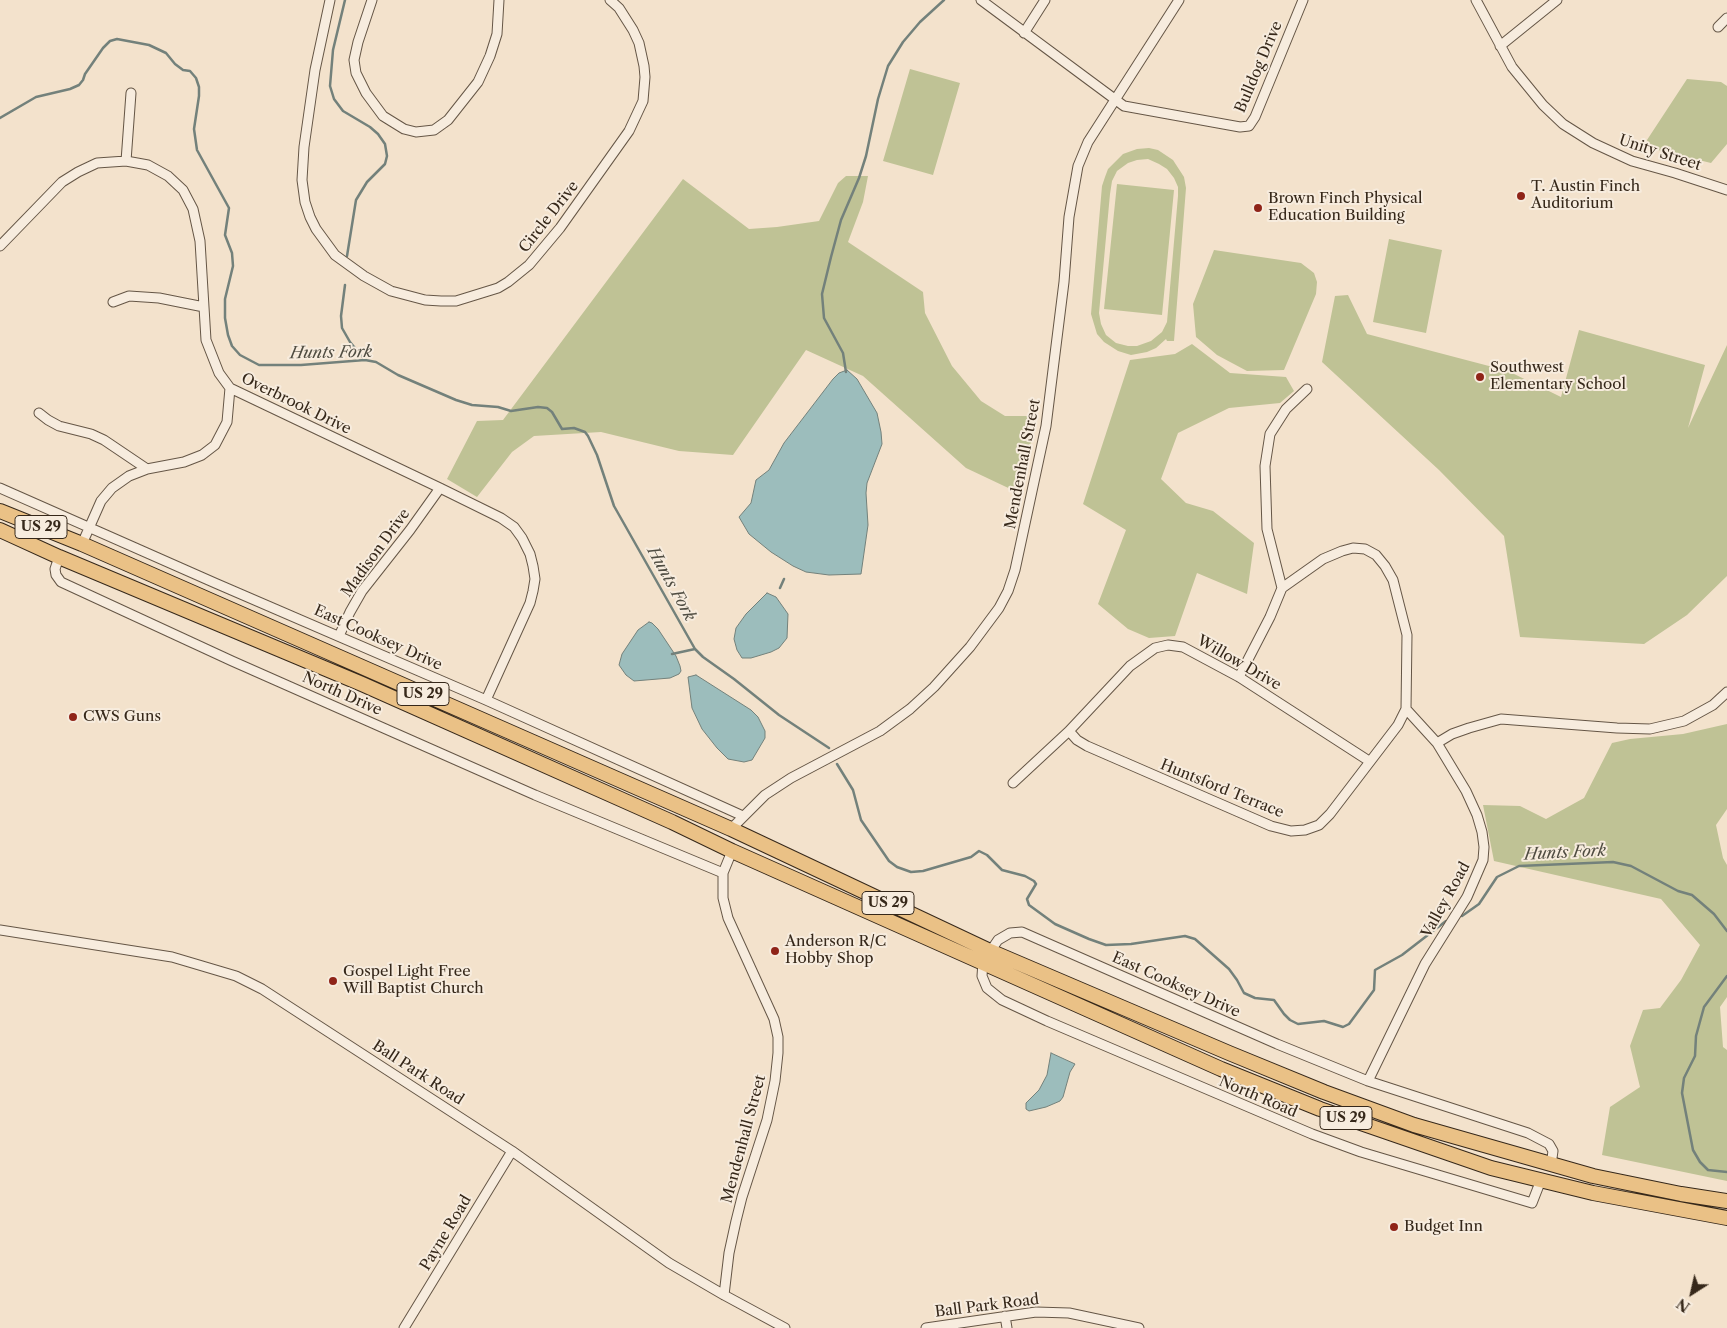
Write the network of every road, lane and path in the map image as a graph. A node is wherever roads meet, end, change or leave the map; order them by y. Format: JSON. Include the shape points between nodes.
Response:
{"nodes":[{"id":1,"x":330,"y":0,"type":"edge"},
{"id":2,"x":372,"y":0,"type":"edge"},
{"id":3,"x":498,"y":0,"type":"edge"},
{"id":4,"x":610,"y":0,"type":"edge"},
{"id":5,"x":981,"y":0,"type":"edge"},
{"id":6,"x":1045,"y":0,"type":"edge"},
{"id":7,"x":1179,"y":0,"type":"edge"},
{"id":8,"x":1303,"y":0,"type":"edge"},
{"id":9,"x":1476,"y":0,"type":"edge"},
{"id":10,"x":1557,"y":0,"type":"edge"},
{"id":11,"x":1727,"y":18,"type":"edge"},
{"id":12,"x":1718,"y":27,"type":"dead end"},
{"id":13,"x":1024,"y":33,"type":"junction"},
{"id":14,"x":1500,"y":46,"type":"junction"},
{"id":15,"x":131,"y":93,"type":"dead end"},
{"id":16,"x":1114,"y":99,"type":"junction"},
{"id":17,"x":126,"y":161,"type":"junction"},
{"id":18,"x":1727,"y":190,"type":"edge"},
{"id":19,"x":0,"y":246,"type":"edge"},
{"id":20,"x":113,"y":302,"type":"dead end"},
{"id":21,"x":204,"y":307,"type":"junction"},
{"id":22,"x":230,"y":388,"type":"junction"},
{"id":23,"x":1307,"y":389,"type":"dead end"},
{"id":24,"x":39,"y":412,"type":"dead end"},
{"id":25,"x":147,"y":469,"type":"junction"},
{"id":26,"x":0,"y":488,"type":"edge"},
{"id":27,"x":440,"y":488,"type":"junction"},
{"id":28,"x":0,"y":511,"type":"edge"},
{"id":29,"x":89,"y":527,"type":"junction"},
{"id":30,"x":0,"y":530,"type":"edge"},
{"id":31,"x":82,"y":544,"type":"junction"},
{"id":32,"x":59,"y":557,"type":"junction"},
{"id":33,"x":1282,"y":588,"type":"junction"},
{"id":34,"x":339,"y":636,"type":"junction"},
{"id":35,"x":1239,"y":677,"type":"junction"},
{"id":36,"x":1727,"y":692,"type":"edge"},
{"id":37,"x":486,"y":700,"type":"junction"},
{"id":38,"x":1406,"y":709,"type":"junction"},
{"id":39,"x":1069,"y":731,"type":"junction"},
{"id":40,"x":1437,"y":743,"type":"junction"},
{"id":41,"x":1369,"y":761,"type":"junction"},
{"id":42,"x":1013,"y":783,"type":"dead end"},
{"id":43,"x":743,"y":816,"type":"junction"},
{"id":44,"x":672,"y":822,"type":"junction"},
{"id":45,"x":731,"y":829,"type":"junction"},
{"id":46,"x":732,"y":851,"type":"junction"},
{"id":47,"x":810,"y":866,"type":"junction"},
{"id":48,"x":723,"y":873,"type":"junction"},
{"id":49,"x":0,"y":930,"type":"edge"},
{"id":50,"x":987,"y":956,"type":"junction"},
{"id":51,"x":1368,"y":1081,"type":"junction"},
{"id":52,"x":512,"y":1152,"type":"junction"},
{"id":53,"x":1551,"y":1165,"type":"junction"},
{"id":54,"x":1541,"y":1180,"type":"junction"},
{"id":55,"x":1727,"y":1201,"type":"edge"},
{"id":56,"x":1727,"y":1218,"type":"edge"},
{"id":57,"x":724,"y":1295,"type":"junction"},
{"id":58,"x":1005,"y":1316,"type":"junction"},
{"id":59,"x":404,"y":1328,"type":"edge"},
{"id":60,"x":785,"y":1328,"type":"edge"},
{"id":61,"x":926,"y":1328,"type":"edge"},
{"id":62,"x":1006,"y":1328,"type":"edge"},
{"id":63,"x":1139,"y":1328,"type":"edge"}],
"edges":[{"from":1,"to":4,"type":"street","name":"Circle Drive","via":[[314,70],[304,147],[302,180],[310,217],[335,255],[364,276],[391,291],[441,301],[456,301],[498,288],[529,265],[630,131],[643,101],[644,66],[633,30]]},
{"from":2,"to":3,"type":"street","via":[[354,60],[356,73],[383,116],[404,129],[416,132],[434,130],[448,120],[478,82],[497,34]]},
{"from":5,"to":13,"type":"street"},
{"from":6,"to":13,"type":"street"},
{"from":7,"to":16,"type":"street","name":"Mendenhall Street"},
{"from":8,"to":16,"type":"street","name":"Bulldog Drive","via":[[1249,126],[1124,106]]},
{"from":9,"to":14,"type":"street","name":"Unity Street"},
{"from":10,"to":14,"type":"street"},
{"from":11,"to":12,"type":"street"},
{"from":13,"to":16,"type":"street"},
{"from":14,"to":18,"type":"street","name":"Unity Street","via":[[1543,105],[1588,140],[1632,161]]},
{"from":15,"to":17,"type":"street"},
{"from":16,"to":43,"type":"street","name":"Mendenhall Street","via":[[1088,142],[1078,166],[1069,216],[1046,426],[1016,570],[1008,591],[970,648],[910,709],[880,730],[791,778]]},
{"from":17,"to":19,"type":"street","name":"Overbrook Drive","via":[[97,163],[62,182]]},
{"from":17,"to":21,"type":"street","name":"Overbrook Drive","via":[[148,165],[168,176],[183,190],[192,209],[200,241]]},
{"from":20,"to":21,"type":"street","via":[[129,296]]},
{"from":21,"to":22,"type":"street","name":"Overbrook Drive","via":[[206,340],[219,373]]},
{"from":22,"to":25,"type":"street","via":[[227,422],[215,444],[202,455],[184,462]]},
{"from":22,"to":27,"type":"street","name":"Overbrook Drive"},
{"from":23,"to":33,"type":"street","via":[[1286,409],[1271,433],[1265,466],[1267,529]]},
{"from":24,"to":25,"type":"street","via":[[59,426],[104,440]]},
{"from":25,"to":29,"type":"street","via":[[112,488],[101,501]]},
{"from":26,"to":29,"type":"street","name":"East Cooksey Drive"},
{"from":27,"to":34,"type":"street","name":"Madison Drive","via":[[362,591]]},
{"from":27,"to":37,"type":"street","name":"Overbrook Drive","via":[[514,527],[530,554],[533,566],[535,579],[530,603]]},
{"from":28,"to":31,"type":"highway","number":"US 29"},
{"from":29,"to":31,"type":"street"},
{"from":29,"to":34,"type":"street","name":"East Cooksey Drive"},
{"from":30,"to":32,"type":"highway","number":"US 29"},
{"from":31,"to":45,"type":"highway","number":"US 29"},
{"from":32,"to":44,"type":"highway","number":"US 29","via":[[362,684]]},
{"from":32,"to":48,"type":"street","name":"North Drive","via":[[55,569],[61,582],[535,795]]},
{"from":33,"to":35,"type":"street"},
{"from":33,"to":38,"type":"street","via":[[1342,551],[1365,549],[1376,555],[1393,580],[1407,635]]},
{"from":34,"to":37,"type":"street","name":"East Cooksey Drive"},
{"from":35,"to":39,"type":"street","name":"Willow Drive","via":[[1183,646],[1168,644],[1155,648],[1130,666]]},
{"from":35,"to":41,"type":"street","name":"Willow Drive"},
{"from":36,"to":40,"type":"street","via":[[1684,720],[1650,729],[1501,719],[1452,734]]},
{"from":37,"to":43,"type":"street","name":"East Cooksey Drive"},
{"from":38,"to":40,"type":"street","name":"Valley Road"},
{"from":38,"to":41,"type":"street","name":"Huntsford Terrace","via":[[1398,725]]},
{"from":39,"to":41,"type":"street","name":"Huntsford Terrace","via":[[1087,746],[1271,826],[1291,831],[1319,825]]},
{"from":39,"to":42,"type":"street","name":"Willow Drive"},
{"from":40,"to":51,"type":"street","name":"Valley Road","via":[[1477,815],[1483,839],[1483,860],[1467,896],[1425,964]]},
{"from":43,"to":45,"type":"street","name":"Mendenhall Street"},
{"from":44,"to":45,"type":"highway","via":[[723,835]]},
{"from":44,"to":46,"type":"highway","number":"US 29"},
{"from":45,"to":47,"type":"highway","number":"US 29"},
{"from":46,"to":47,"type":"highway","via":[[738,847],[764,858]]},
{"from":46,"to":48,"type":"street","name":"Mendenhall Street"},
{"from":46,"to":50,"type":"highway","number":"US 29"},
{"from":47,"to":50,"type":"highway","number":"US 29"},
{"from":48,"to":57,"type":"street","name":"Mendenhall Street","via":[[728,918],[774,1019],[778,1038],[775,1081],[742,1197],[729,1253]]},
{"from":49,"to":52,"type":"street","name":"Ball Park Road","via":[[172,957],[236,976],[269,993]]},
{"from":50,"to":51,"type":"street","name":"East Cooksey Drive","via":[[998,940],[1010,933],[1022,932]]},
{"from":50,"to":53,"type":"highway","number":"US 29","via":[[1324,1092],[1414,1125]]},
{"from":50,"to":54,"type":"highway","number":"US 29","via":[[1221,1069],[1320,1109],[1491,1168]]},
{"from":50,"to":54,"type":"street","name":"North Road","via":[[982,976],[987,988],[1002,1000],[1312,1134],[1361,1152],[1532,1203]]},
{"from":51,"to":53,"type":"street","via":[[1528,1133],[1549,1144],[1553,1151]]},
{"from":52,"to":57,"type":"street","name":"Ball Park Road","via":[[669,1263]]},
{"from":52,"to":59,"type":"street","name":"Payne Road"},
{"from":53,"to":55,"type":"highway","number":"US 29"},
{"from":54,"to":56,"type":"highway","number":"US 29","via":[[1592,1193]]},
{"from":57,"to":60,"type":"street","name":"Ball Park Road"},
{"from":58,"to":61,"type":"street","name":"Ball Park Road"},
{"from":58,"to":62,"type":"street"},
{"from":58,"to":63,"type":"street","name":"Ball Park Road","via":[[1036,1312],[1069,1313]]}]}
